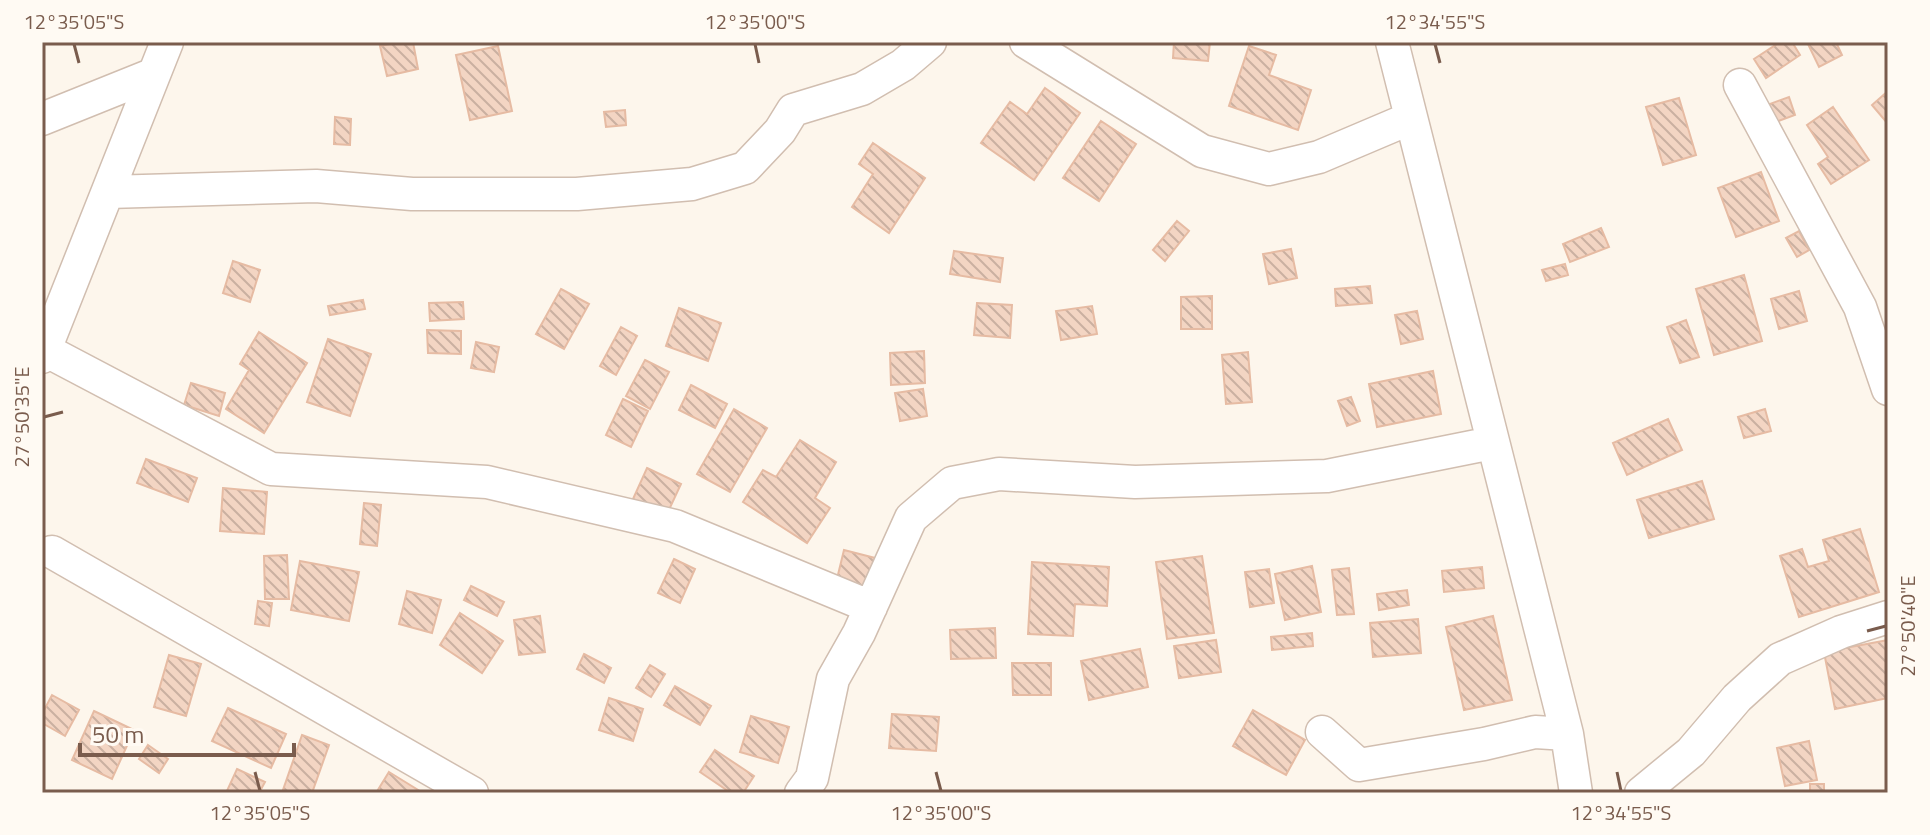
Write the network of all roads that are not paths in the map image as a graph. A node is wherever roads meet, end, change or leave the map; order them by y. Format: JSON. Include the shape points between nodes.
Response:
{"nodes":[{"id":1,"x":167,"y":42,"type":"edge"},
{"id":2,"x":930,"y":42,"type":"edge"},
{"id":3,"x":1026,"y":42,"type":"edge"},
{"id":4,"x":1392,"y":42,"type":"edge"},
{"id":5,"x":154,"y":74,"type":"junction"},
{"id":6,"x":1740,"y":85,"type":"dead end"},
{"id":7,"x":1411,"y":118,"type":"junction"},
{"id":8,"x":42,"y":119,"type":"edge"},
{"id":9,"x":108,"y":192,"type":"junction"},
{"id":10,"x":43,"y":353,"type":"edge"},
{"id":11,"x":1888,"y":389,"type":"edge"},
{"id":12,"x":1492,"y":443,"type":"junction"},
{"id":13,"x":52,"y":552,"type":"dead end"},
{"id":14,"x":871,"y":607,"type":"junction"},
{"id":15,"x":1888,"y":617,"type":"edge"},
{"id":16,"x":1322,"y":732,"type":"dead end"},
{"id":17,"x":1567,"y":734,"type":"junction"},
{"id":18,"x":472,"y":793,"type":"edge"},
{"id":19,"x":801,"y":793,"type":"edge"},
{"id":20,"x":1576,"y":793,"type":"edge"},
{"id":21,"x":1641,"y":793,"type":"edge"}],
"edges":[{"from":1,"to":5,"type":"street"},
{"from":2,"to":9,"type":"street","via":[[862,89],[793,110],[745,168],[692,184],[577,194],[412,194],[316,186]]},
{"from":3,"to":7,"type":"street","via":[[1202,151],[1269,169],[1319,157]]},
{"from":4,"to":7,"type":"street"},
{"from":5,"to":8,"type":"street"},
{"from":5,"to":9,"type":"street"},
{"from":6,"to":11,"type":"street","via":[[1860,307]]},
{"from":7,"to":12,"type":"street"},
{"from":9,"to":10,"type":"street"},
{"from":10,"to":14,"type":"street","via":[[121,387],[271,469],[487,482],[675,526]]},
{"from":12,"to":14,"type":"street","via":[[1327,476],[1135,482],[999,474],[952,483],[911,518]]},
{"from":12,"to":17,"type":"street"},
{"from":13,"to":18,"type":"street"},
{"from":14,"to":19,"type":"street","via":[[833,679],[812,778]]},
{"from":15,"to":21,"type":"street","via":[[1780,659],[1737,698],[1691,752]]},
{"from":16,"to":17,"type":"street","via":[[1359,765],[1535,732]]},
{"from":17,"to":20,"type":"street"}]}
